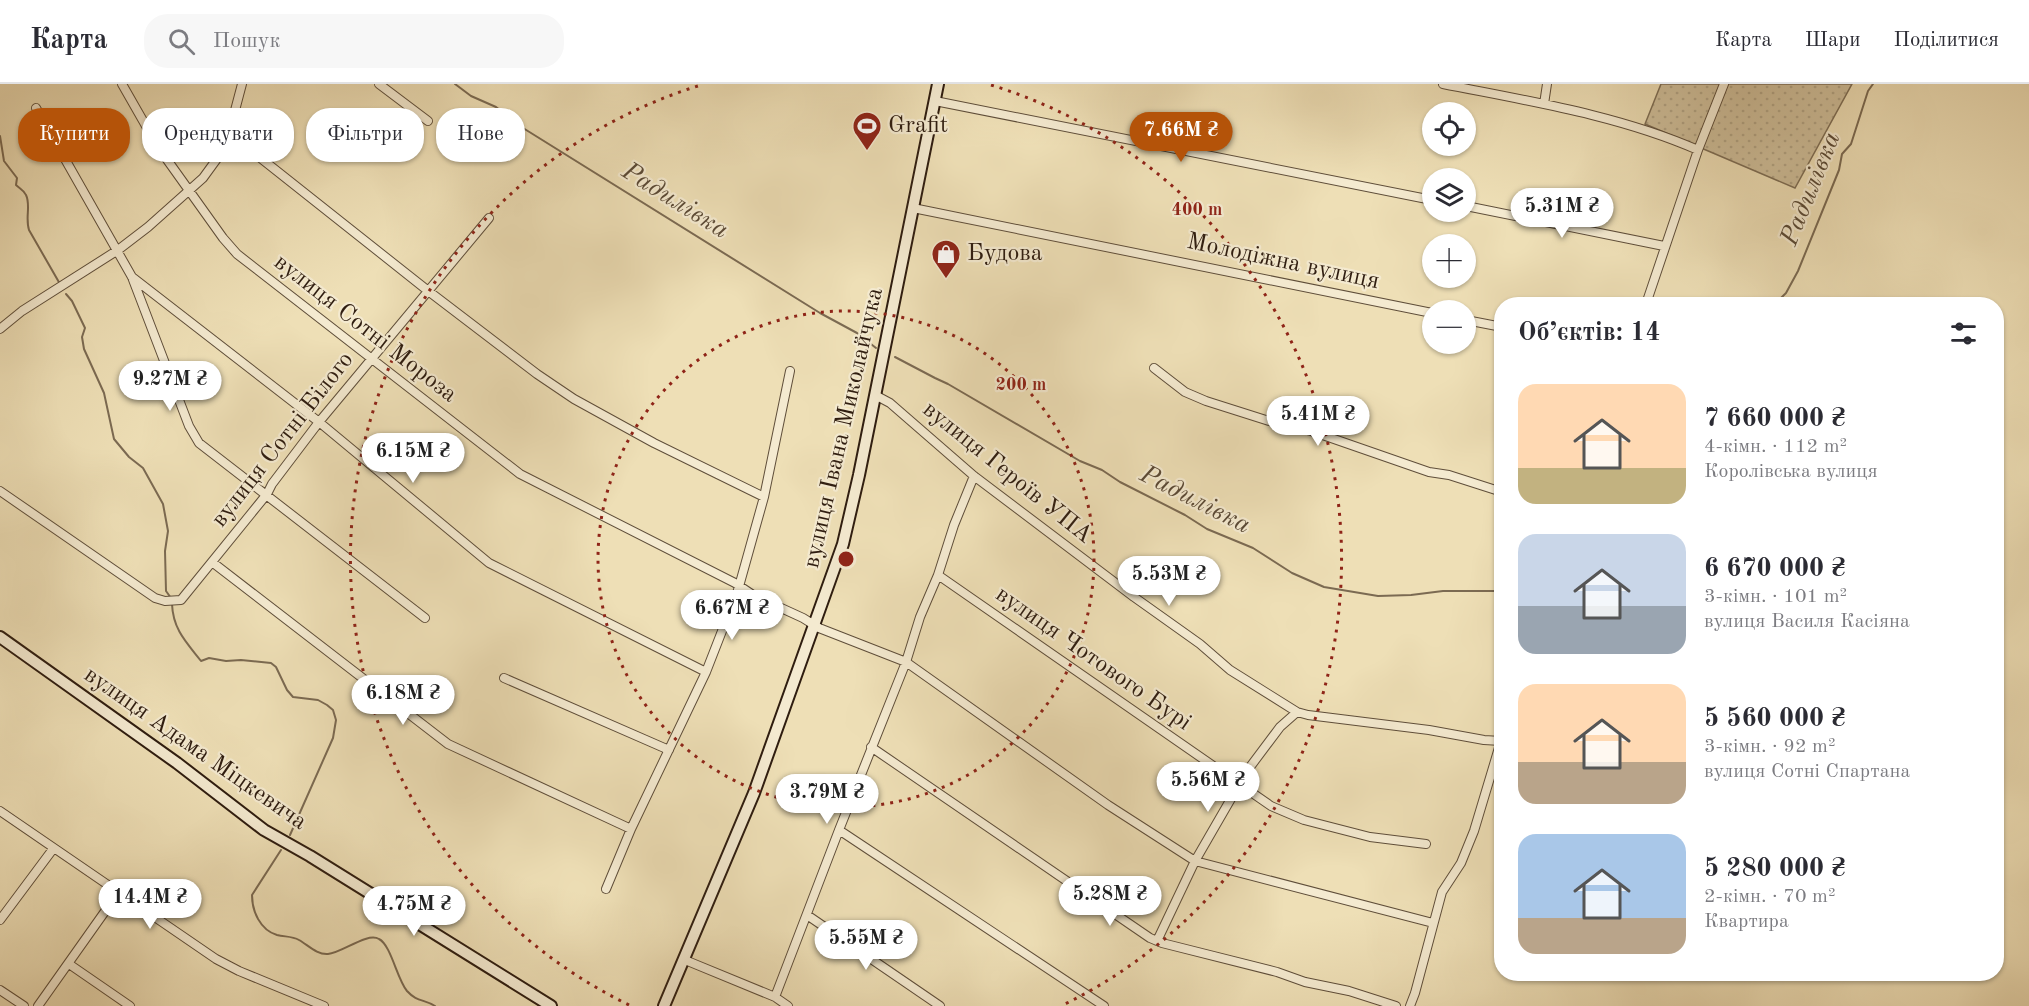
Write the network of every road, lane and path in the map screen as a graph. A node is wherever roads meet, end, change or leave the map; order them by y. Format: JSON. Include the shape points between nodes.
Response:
{"nodes":[{"id":1,"x":122,"y":84,"type":"edge"},
{"id":2,"x":242,"y":84,"type":"edge"},
{"id":3,"x":379,"y":84,"type":"edge"},
{"id":4,"x":938,"y":84,"type":"edge"},
{"id":5,"x":1443,"y":84,"type":"edge"},
{"id":6,"x":1547,"y":84,"type":"edge"},
{"id":7,"x":1724,"y":84,"type":"edge"},
{"id":8,"x":935,"y":100,"type":"junction"},
{"id":9,"x":1544,"y":104,"type":"junction"},
{"id":10,"x":236,"y":108,"type":"edge"},
{"id":11,"x":428,"y":122,"type":"dead end"},
{"id":12,"x":1698,"y":150,"type":"junction"},
{"id":13,"x":65,"y":162,"type":"edge"},
{"id":14,"x":215,"y":162,"type":"edge"},
{"id":15,"x":266,"y":162,"type":"edge"},
{"id":16,"x":188,"y":191,"type":"junction"},
{"id":17,"x":1422,"y":198,"type":"edge"},
{"id":18,"x":913,"y":208,"type":"junction"},
{"id":19,"x":1476,"y":208,"type":"edge"},
{"id":20,"x":489,"y":218,"type":"dead end"},
{"id":21,"x":1664,"y":246,"type":"junction"},
{"id":22,"x":118,"y":250,"type":"junction"},
{"id":23,"x":132,"y":277,"type":"junction"},
{"id":24,"x":427,"y":290,"type":"junction"},
{"id":25,"x":1648,"y":297,"type":"edge"},
{"id":26,"x":1422,"y":311,"type":"edge"},
{"id":27,"x":1476,"y":322,"type":"edge"},
{"id":28,"x":1494,"y":325,"type":"edge"},
{"id":29,"x":0,"y":329,"type":"edge"},
{"id":30,"x":372,"y":358,"type":"junction"},
{"id":31,"x":1154,"y":368,"type":"dead end"},
{"id":32,"x":790,"y":370,"type":"dead end"},
{"id":33,"x":875,"y":395,"type":"junction"},
{"id":34,"x":319,"y":422,"type":"junction"},
{"id":35,"x":974,"y":476,"type":"junction"},
{"id":36,"x":1494,"y":489,"type":"edge"},
{"id":37,"x":0,"y":491,"type":"edge"},
{"id":38,"x":267,"y":494,"type":"junction"},
{"id":39,"x":764,"y":497,"type":"junction"},
{"id":40,"x":212,"y":562,"type":"junction"},
{"id":41,"x":938,"y":575,"type":"junction"},
{"id":42,"x":740,"y":586,"type":"junction"},
{"id":43,"x":425,"y":618,"type":"dead end"},
{"id":44,"x":815,"y":626,"type":"junction"},
{"id":45,"x":0,"y":637,"type":"edge"},
{"id":46,"x":906,"y":662,"type":"junction"},
{"id":47,"x":706,"y":672,"type":"junction"},
{"id":48,"x":504,"y":678,"type":"dead end"},
{"id":49,"x":1297,"y":712,"type":"junction"},
{"id":50,"x":1494,"y":740,"type":"edge"},
{"id":51,"x":871,"y":747,"type":"junction"},
{"id":52,"x":669,"y":750,"type":"junction"},
{"id":53,"x":1494,"y":764,"type":"edge"},
{"id":54,"x":1240,"y":786,"type":"junction"},
{"id":55,"x":0,"y":811,"type":"edge"},
{"id":56,"x":631,"y":829,"type":"junction"},
{"id":57,"x":839,"y":830,"type":"junction"},
{"id":58,"x":1426,"y":844,"type":"dead end"},
{"id":59,"x":52,"y":849,"type":"junction"},
{"id":60,"x":1196,"y":861,"type":"junction"},
{"id":61,"x":606,"y":890,"type":"dead end"},
{"id":62,"x":118,"y":893,"type":"junction"},
{"id":63,"x":807,"y":915,"type":"junction"},
{"id":64,"x":0,"y":920,"type":"edge"},
{"id":65,"x":1433,"y":923,"type":"junction"},
{"id":66,"x":1157,"y":941,"type":"junction"},
{"id":67,"x":685,"y":960,"type":"junction"},
{"id":68,"x":69,"y":964,"type":"junction"},
{"id":69,"x":0,"y":990,"type":"edge"},
{"id":70,"x":775,"y":997,"type":"junction"},
{"id":71,"x":24,"y":1006,"type":"edge"},
{"id":72,"x":38,"y":1006,"type":"edge"},
{"id":73,"x":130,"y":1006,"type":"edge"},
{"id":74,"x":324,"y":1006,"type":"edge"},
{"id":75,"x":551,"y":1006,"type":"edge"},
{"id":76,"x":664,"y":1006,"type":"edge"},
{"id":77,"x":788,"y":1006,"type":"edge"},
{"id":78,"x":940,"y":1006,"type":"edge"},
{"id":79,"x":1104,"y":1006,"type":"edge"},
{"id":80,"x":1396,"y":1006,"type":"edge"},
{"id":81,"x":1410,"y":1006,"type":"edge"}],
"edges":[{"from":1,"to":16,"type":"street","name":"вулиця Сотні Мороза"},
{"from":2,"to":10,"type":"street"},
{"from":3,"to":11,"type":"street"},
{"from":4,"to":8,"type":"street","name":"вулиця Івана Миколайчука"},
{"from":5,"to":9,"type":"street"},
{"from":6,"to":9,"type":"street"},
{"from":7,"to":12,"type":"street"},
{"from":8,"to":17,"type":"street"},
{"from":8,"to":18,"type":"street","name":"вулиця Івана Миколайчука"},
{"from":9,"to":12,"type":"street","via":[[1650,131]]},
{"from":12,"to":21,"type":"street"},
{"from":13,"to":22,"type":"street"},
{"from":14,"to":16,"type":"street"},
{"from":15,"to":24,"type":"street"},
{"from":16,"to":22,"type":"street"},
{"from":16,"to":30,"type":"street","name":"вулиця Сотні Мороза","via":[[237,254]]},
{"from":18,"to":26,"type":"street","name":"Молодіжна вулиця"},
{"from":18,"to":33,"type":"street","name":"вулиця Івана Миколайчука"},
{"from":19,"to":21,"type":"street"},
{"from":20,"to":24,"type":"street","name":"вулиця Сотні Білого"},
{"from":21,"to":25,"type":"street"},
{"from":22,"to":23,"type":"street"},
{"from":22,"to":29,"type":"street"},
{"from":23,"to":34,"type":"street"},
{"from":23,"to":38,"type":"street","via":[[192,433],[206,450]]},
{"from":24,"to":30,"type":"street","name":"вулиця Сотні Білого"},
{"from":24,"to":39,"type":"street","via":[[574,399]]},
{"from":27,"to":28,"type":"street"},
{"from":30,"to":34,"type":"street","name":"вулиця Сотні Білого"},
{"from":30,"to":42,"type":"street","name":"вулиця Сотні Мороза","via":[[520,474]]},
{"from":31,"to":36,"type":"street","via":[[1185,392],[1206,400]]},
{"from":32,"to":39,"type":"street"},
{"from":33,"to":35,"type":"street","name":"вулиця Героїв УПА","via":[[890,403]]},
{"from":33,"to":44,"type":"street","name":"вулиця Івана Миколайчука","via":[[843,544]]},
{"from":34,"to":38,"type":"street","name":"вулиця Сотні Білого"},
{"from":34,"to":47,"type":"street","via":[[489,563]]},
{"from":35,"to":41,"type":"street"},
{"from":35,"to":49,"type":"street","name":"вулиця Героїв УПА","via":[[1230,670]]},
{"from":37,"to":40,"type":"street","name":"вулиця Сотні Білого","via":[[160,600],[183,599]]},
{"from":38,"to":40,"type":"street","name":"вулиця Сотні Білого"},
{"from":38,"to":43,"type":"street"},
{"from":39,"to":42,"type":"street"},
{"from":40,"to":56,"type":"street","via":[[448,744]]},
{"from":41,"to":46,"type":"street"},
{"from":41,"to":54,"type":"street","name":"вулиця Чотового Бурі"},
{"from":42,"to":44,"type":"street","name":"вулиця Сотні Мороза"},
{"from":42,"to":47,"type":"street"},
{"from":44,"to":46,"type":"street","name":"вулиця Сотні Мороза"},
{"from":44,"to":67,"type":"street","name":"вулиця Івана Миколайчука","via":[[754,794]]},
{"from":45,"to":75,"type":"street","name":"вулиця Адама Міцкевича","via":[[286,843]]},
{"from":46,"to":51,"type":"street"},
{"from":46,"to":60,"type":"street","name":"вулиця Сотні Мороза","via":[[1108,805]]},
{"from":47,"to":52,"type":"street"},
{"from":48,"to":52,"type":"street"},
{"from":49,"to":50,"type":"street","name":"вулиця Героїв УПА"},
{"from":49,"to":54,"type":"street","via":[[1272,737]]},
{"from":51,"to":57,"type":"street"},
{"from":51,"to":66,"type":"street"},
{"from":52,"to":56,"type":"street"},
{"from":53,"to":65,"type":"street","via":[[1474,831],[1461,863],[1444,888]]},
{"from":54,"to":58,"type":"street","name":"вулиця Чотового Бурі","via":[[1271,806],[1304,820],[1370,837]]},
{"from":54,"to":60,"type":"street"},
{"from":55,"to":59,"type":"street"},
{"from":56,"to":61,"type":"street"},
{"from":57,"to":63,"type":"street"},
{"from":57,"to":79,"type":"street"},
{"from":59,"to":62,"type":"street"},
{"from":59,"to":64,"type":"street"},
{"from":60,"to":65,"type":"street","name":"вулиця Сотні Мороза"},
{"from":60,"to":66,"type":"street"},
{"from":62,"to":68,"type":"street"},
{"from":62,"to":74,"type":"street","via":[[216,959]]},
{"from":63,"to":70,"type":"street"},
{"from":63,"to":78,"type":"street"},
{"from":65,"to":81,"type":"street"},
{"from":66,"to":80,"type":"street"},
{"from":67,"to":70,"type":"street"},
{"from":67,"to":76,"type":"street","name":"вулиця Івана Миколайчука"},
{"from":68,"to":72,"type":"street"},
{"from":68,"to":73,"type":"street"},
{"from":69,"to":71,"type":"street"},
{"from":70,"to":77,"type":"street"}]}
